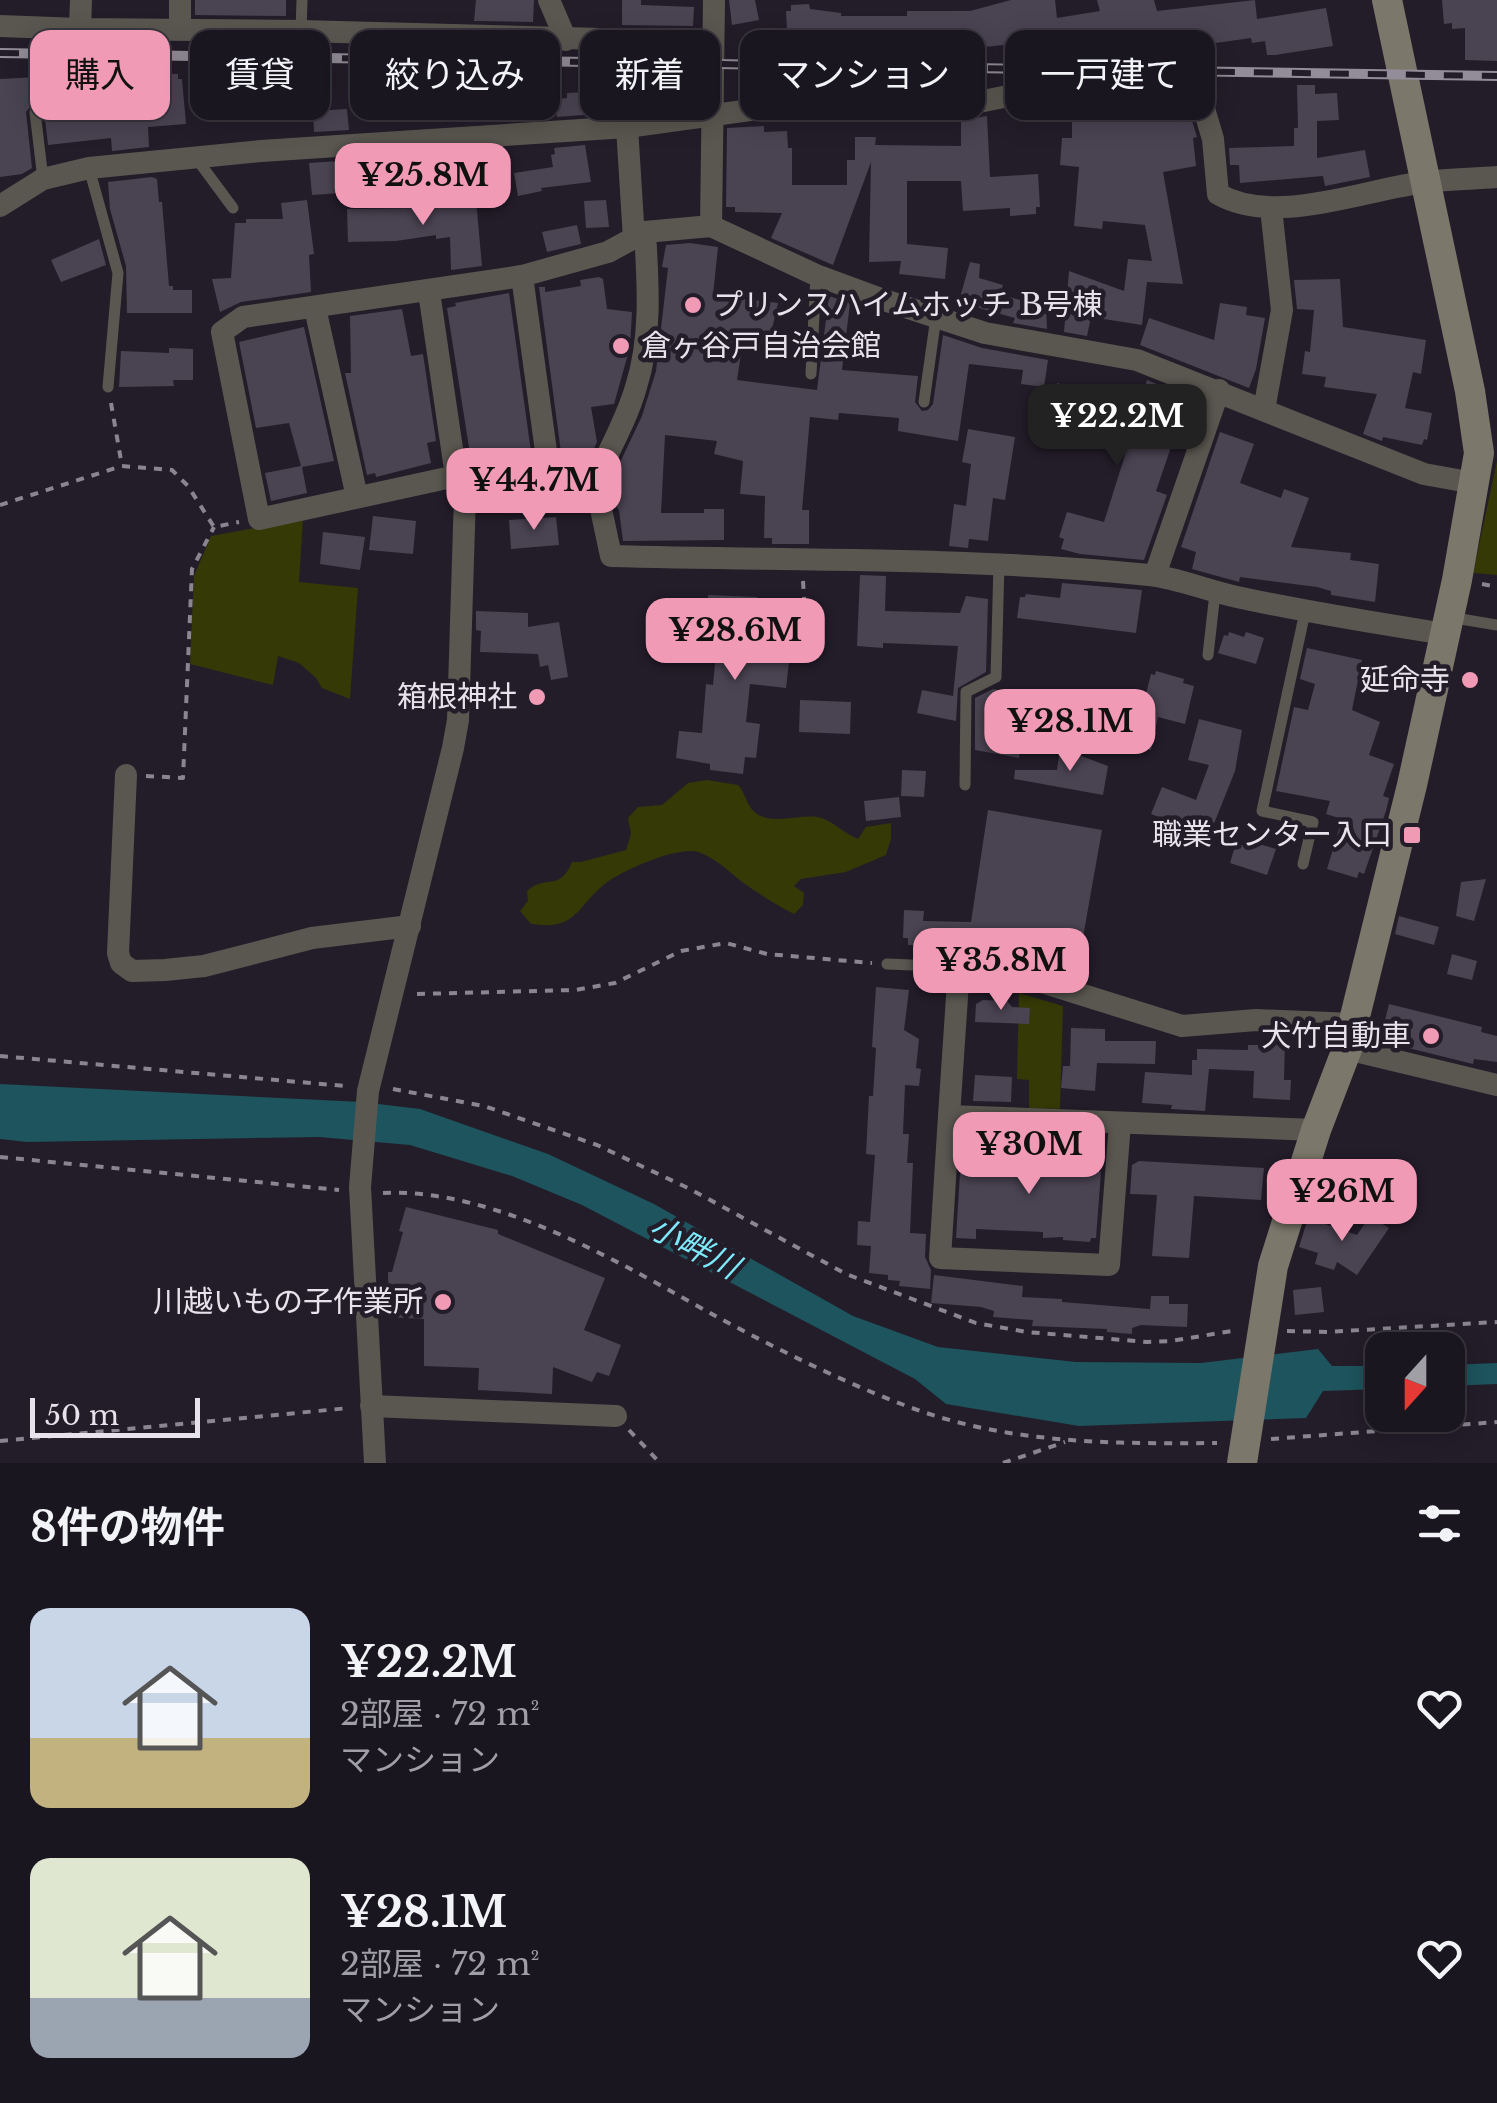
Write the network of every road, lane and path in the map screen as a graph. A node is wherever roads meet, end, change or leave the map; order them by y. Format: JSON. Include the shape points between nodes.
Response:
{"nodes":[{"id":1,"x":81,"y":0,"type":"edge"},
{"id":2,"x":180,"y":0,"type":"edge"},
{"id":3,"x":302,"y":0,"type":"edge"},
{"id":4,"x":549,"y":0,"type":"edge"},
{"id":5,"x":714,"y":0,"type":"edge"},
{"id":6,"x":1387,"y":0,"type":"edge"},
{"id":7,"x":0,"y":26,"type":"edge"},
{"id":8,"x":80,"y":29,"type":"junction"},
{"id":9,"x":180,"y":29,"type":"junction"},
{"id":10,"x":240,"y":30,"type":"edge"},
{"id":11,"x":301,"y":30,"type":"edge"},
{"id":12,"x":713,"y":30,"type":"edge"},
{"id":13,"x":330,"y":32,"type":"edge"},
{"id":14,"x":566,"y":40,"type":"junction"},
{"id":15,"x":580,"y":40,"type":"edge"},
{"id":16,"x":720,"y":117,"type":"edge"},
{"id":17,"x":35,"y":120,"type":"edge"},
{"id":18,"x":695,"y":120,"type":"edge"},
{"id":19,"x":712,"y":120,"type":"edge"},
{"id":20,"x":626,"y":128,"type":"junction"},
{"id":21,"x":196,"y":158,"type":"junction"},
{"id":22,"x":88,"y":168,"type":"junction"},
{"id":23,"x":1497,"y":177,"type":"edge"},
{"id":24,"x":43,"y":180,"type":"junction"},
{"id":25,"x":1424,"y":182,"type":"junction"},
{"id":26,"x":0,"y":206,"type":"edge"},
{"id":27,"x":234,"y":208,"type":"dead end"},
{"id":28,"x":1271,"y":208,"type":"junction"},
{"id":29,"x":711,"y":226,"type":"junction"},
{"id":30,"x":640,"y":235,"type":"junction"},
{"id":31,"x":816,"y":275,"type":"junction"},
{"id":32,"x":522,"y":276,"type":"junction"},
{"id":33,"x":429,"y":292,"type":"junction"},
{"id":34,"x":315,"y":308,"type":"junction"},
{"id":35,"x":936,"y":316,"type":"junction"},
{"id":36,"x":811,"y":374,"type":"dead end"},
{"id":37,"x":108,"y":387,"type":"joint"},
{"id":38,"x":1219,"y":390,"type":"junction"},
{"id":39,"x":924,"y":402,"type":"dead end"},
{"id":40,"x":1264,"y":410,"type":"junction"},
{"id":41,"x":1483,"y":455,"type":"edge"},
{"id":42,"x":122,"y":466,"type":"junction"},
{"id":43,"x":549,"y":473,"type":"junction"},
{"id":44,"x":456,"y":476,"type":"junction"},
{"id":45,"x":596,"y":481,"type":"junction"},
{"id":46,"x":357,"y":497,"type":"junction"},
{"id":47,"x":0,"y":505,"type":"edge"},
{"id":48,"x":259,"y":518,"type":"junction"},
{"id":49,"x":214,"y":527,"type":"junction"},
{"id":50,"x":802,"y":561,"type":"junction"},
{"id":51,"x":999,"y":563,"type":"junction"},
{"id":52,"x":1154,"y":575,"type":"junction"},
{"id":53,"x":1214,"y":592,"type":"junction"},
{"id":54,"x":1306,"y":612,"type":"junction"},
{"id":55,"x":1497,"y":625,"type":"edge"},
{"id":56,"x":1447,"y":626,"type":"junction"},
{"id":57,"x":1208,"y":655,"type":"dead end"},
{"id":58,"x":808,"y":659,"type":"dead end"},
{"id":59,"x":126,"y":775,"type":"joint"},
{"id":60,"x":965,"y":785,"type":"dead end"},
{"id":61,"x":1302,"y":864,"type":"dead end"},
{"id":62,"x":410,"y":926,"type":"junction"},
{"id":63,"x":887,"y":964,"type":"joint"},
{"id":64,"x":958,"y":967,"type":"junction"},
{"id":65,"x":392,"y":995,"type":"junction"},
{"id":66,"x":1350,"y":1037,"type":"junction"},
{"id":67,"x":0,"y":1056,"type":"edge"},
{"id":68,"x":1497,"y":1085,"type":"edge"},
{"id":69,"x":369,"y":1087,"type":"junction"},
{"id":70,"x":949,"y":1116,"type":"junction"},
{"id":71,"x":1120,"y":1122,"type":"junction"},
{"id":72,"x":1316,"y":1130,"type":"junction"},
{"id":73,"x":0,"y":1157,"type":"edge"},
{"id":74,"x":360,"y":1190,"type":"junction"},
{"id":75,"x":371,"y":1406,"type":"junction"},
{"id":76,"x":616,"y":1416,"type":"joint"},
{"id":77,"x":1497,"y":1422,"type":"edge"},
{"id":78,"x":1068,"y":1440,"type":"junction"},
{"id":79,"x":0,"y":1441,"type":"edge"},
{"id":80,"x":1245,"y":1447,"type":"edge"},
{"id":81,"x":375,"y":1463,"type":"edge"},
{"id":82,"x":660,"y":1463,"type":"edge"},
{"id":83,"x":1003,"y":1463,"type":"edge"}],
"edges":[{"from":1,"to":8,"type":"street"},
{"from":2,"to":9,"type":"street"},
{"from":3,"to":11,"type":"lane"},
{"from":4,"to":14,"type":"street"},
{"from":5,"to":12,"type":"street"},
{"from":6,"to":25,"type":"street"},
{"from":7,"to":8,"type":"street"},
{"from":8,"to":9,"type":"street"},
{"from":9,"to":10,"type":"street"},
{"from":13,"to":14,"type":"street"},
{"from":14,"to":15,"type":"street"},
{"from":16,"to":28,"type":"street","via":[[780,106],[954,107],[1042,89],[1181,88],[1202,102],[1218,194]]},
{"from":17,"to":24,"type":"lane"},
{"from":18,"to":20,"type":"street"},
{"from":19,"to":29,"type":"street"},
{"from":20,"to":21,"type":"street"},
{"from":20,"to":30,"type":"street"},
{"from":21,"to":22,"type":"street"},
{"from":21,"to":27,"type":"lane"},
{"from":22,"to":24,"type":"street"},
{"from":22,"to":37,"type":"lane","via":[[118,273]]},
{"from":23,"to":25,"type":"street"},
{"from":24,"to":26,"type":"street"},
{"from":25,"to":28,"type":"street"},
{"from":25,"to":41,"type":"street"},
{"from":28,"to":40,"type":"street","via":[[1282,310]]},
{"from":29,"to":30,"type":"street"},
{"from":29,"to":31,"type":"street"},
{"from":30,"to":32,"type":"street","via":[[608,252]]},
{"from":30,"to":45,"type":"street","via":[[648,294],[641,371]]},
{"from":31,"to":35,"type":"street"},
{"from":31,"to":36,"type":"lane"},
{"from":32,"to":33,"type":"street"},
{"from":32,"to":43,"type":"street"},
{"from":33,"to":34,"type":"street"},
{"from":33,"to":44,"type":"street"},
{"from":34,"to":46,"type":"street"},
{"from":34,"to":48,"type":"street","via":[[243,317],[222,332]]},
{"from":35,"to":38,"type":"street","via":[[985,332],[1137,360]]},
{"from":35,"to":39,"type":"lane"},
{"from":37,"to":42,"type":"path"},
{"from":38,"to":40,"type":"street"},
{"from":38,"to":52,"type":"street"},
{"from":40,"to":41,"type":"street","via":[[1424,474]]},
{"from":41,"to":56,"type":"street"},
{"from":42,"to":47,"type":"path"},
{"from":42,"to":49,"type":"path","via":[[172,470]]},
{"from":43,"to":44,"type":"street"},
{"from":43,"to":45,"type":"street"},
{"from":44,"to":46,"type":"street"},
{"from":44,"to":62,"type":"street","via":[[466,527],[458,720]]},
{"from":45,"to":50,"type":"street","via":[[611,556]]},
{"from":46,"to":48,"type":"street"},
{"from":48,"to":49,"type":"path"},
{"from":49,"to":59,"type":"path","via":[[192,569],[184,778]]},
{"from":50,"to":51,"type":"street"},
{"from":50,"to":58,"type":"path"},
{"from":51,"to":52,"type":"street"},
{"from":51,"to":60,"type":"lane","via":[[996,677],[966,692]]},
{"from":52,"to":53,"type":"street"},
{"from":53,"to":54,"type":"street"},
{"from":53,"to":57,"type":"lane"},
{"from":54,"to":56,"type":"street"},
{"from":54,"to":61,"type":"lane","via":[[1262,811],[1314,822]]},
{"from":55,"to":56,"type":"lane"},
{"from":56,"to":66,"type":"street"},
{"from":59,"to":62,"type":"street","via":[[118,953],[132,971],[204,966],[312,938]]},
{"from":62,"to":65,"type":"street"},
{"from":63,"to":64,"type":"lane"},
{"from":63,"to":65,"type":"path","via":[[726,944],[681,951],[615,983],[575,990]]},
{"from":64,"to":66,"type":"street","via":[[1032,979],[1182,1026],[1256,1020]]},
{"from":64,"to":70,"type":"street"},
{"from":65,"to":69,"type":"street"},
{"from":66,"to":68,"type":"street"},
{"from":66,"to":72,"type":"street"},
{"from":67,"to":69,"type":"path"},
{"from":69,"to":74,"type":"street"},
{"from":70,"to":71,"type":"street"},
{"from":70,"to":71,"type":"street","via":[[940,1258],[1108,1265]]},
{"from":71,"to":72,"type":"street"},
{"from":72,"to":80,"type":"street","via":[[1273,1266]]},
{"from":73,"to":74,"type":"path"},
{"from":74,"to":75,"type":"street"},
{"from":74,"to":78,"type":"path","via":[[435,1198],[529,1222],[905,1406],[964,1425]]},
{"from":75,"to":76,"type":"street"},
{"from":75,"to":79,"type":"path"},
{"from":75,"to":81,"type":"street"},
{"from":76,"to":82,"type":"path"},
{"from":77,"to":80,"type":"path","via":[[1310,1434]]},
{"from":78,"to":80,"type":"path"},
{"from":78,"to":83,"type":"path"}]}
